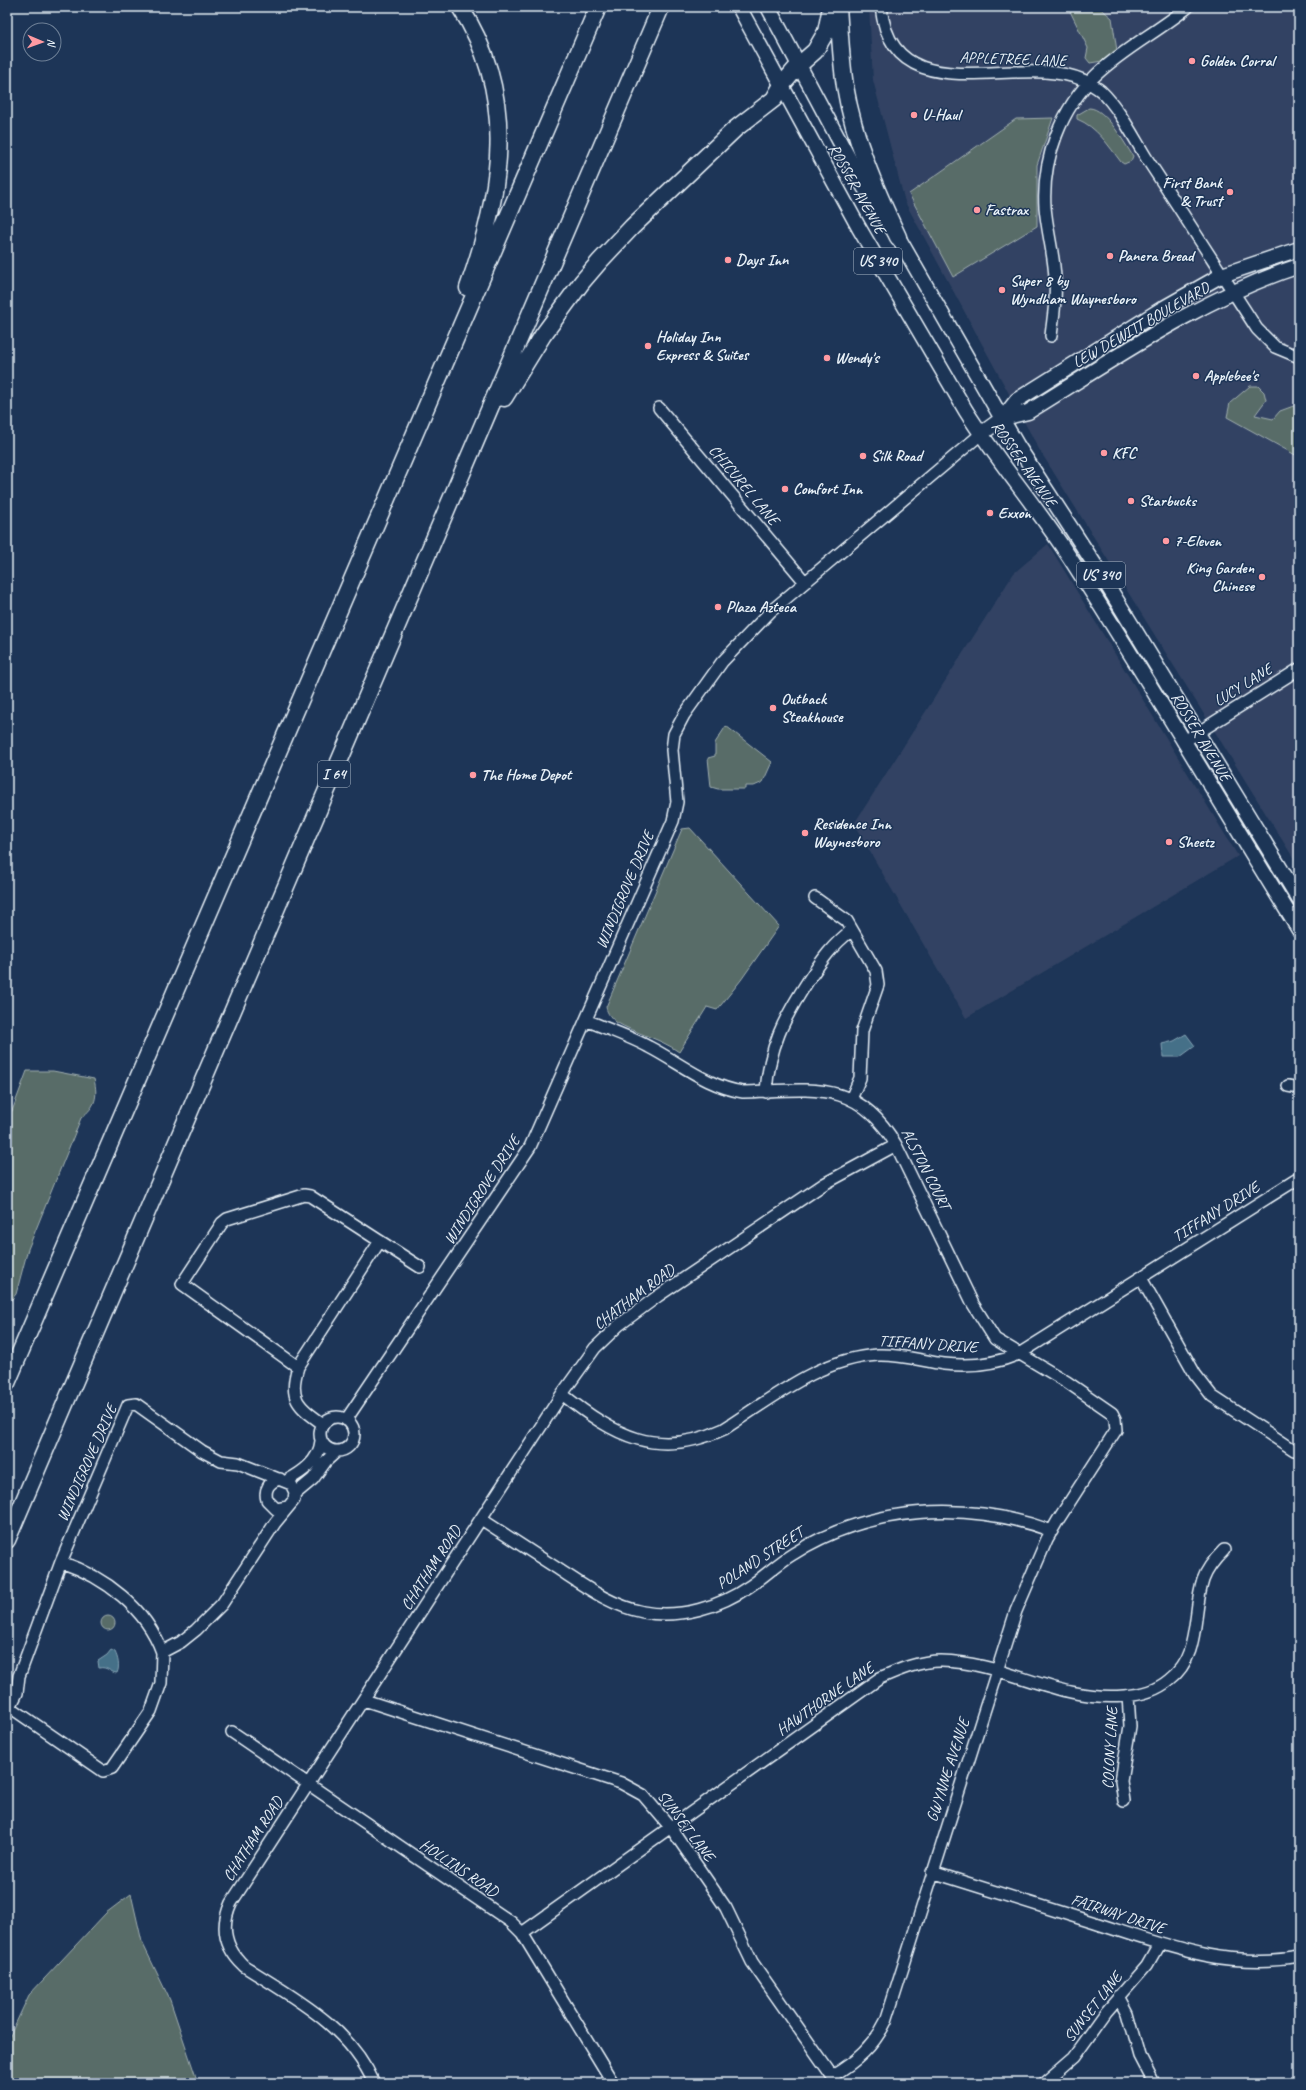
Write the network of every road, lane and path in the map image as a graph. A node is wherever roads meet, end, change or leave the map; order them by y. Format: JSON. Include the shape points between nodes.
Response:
{"nodes":[{"id":1,"x":460,"y":7,"type":"edge"},
{"id":2,"x":598,"y":7,"type":"edge"},
{"id":3,"x":661,"y":7,"type":"edge"},
{"id":4,"x":739,"y":7,"type":"edge"},
{"id":5,"x":768,"y":7,"type":"edge"},
{"id":6,"x":831,"y":7,"type":"edge"},
{"id":7,"x":838,"y":7,"type":"edge"},
{"id":8,"x":881,"y":7,"type":"edge"},
{"id":9,"x":1188,"y":7,"type":"edge"},
{"id":10,"x":799,"y":65,"type":"junction"},
{"id":11,"x":1088,"y":83,"type":"junction"},
{"id":12,"x":782,"y":85,"type":"junction"},
{"id":13,"x":898,"y":237,"type":"junction"},
{"id":14,"x":1299,"y":249,"type":"edge"},
{"id":15,"x":1299,"y":266,"type":"edge"},
{"id":16,"x":1222,"y":275,"type":"junction"},
{"id":17,"x":1234,"y":291,"type":"junction"},
{"id":18,"x":1051,"y":336,"type":"dead end"},
{"id":19,"x":1299,"y":357,"type":"edge"},
{"id":20,"x":659,"y":408,"type":"dead end"},
{"id":21,"x":1003,"y":418,"type":"junction"},
{"id":22,"x":420,"y":422,"type":"junction"},
{"id":23,"x":981,"y":434,"type":"junction"},
{"id":24,"x":460,"y":479,"type":"junction"},
{"id":25,"x":805,"y":582,"type":"junction"},
{"id":26,"x":1299,"y":669,"type":"edge"},
{"id":27,"x":1197,"y":733,"type":"junction"},
{"id":28,"x":1183,"y":742,"type":"junction"},
{"id":29,"x":815,"y":898,"type":"dead end"},
{"id":30,"x":1299,"y":899,"type":"edge"},
{"id":31,"x":852,"y":930,"type":"junction"},
{"id":32,"x":1299,"y":930,"type":"edge"},
{"id":33,"x":586,"y":1020,"type":"junction"},
{"id":34,"x":766,"y":1092,"type":"junction"},
{"id":35,"x":851,"y":1099,"type":"junction"},
{"id":36,"x":896,"y":1145,"type":"junction"},
{"id":37,"x":1299,"y":1178,"type":"edge"},
{"id":38,"x":380,"y":1241,"type":"junction"},
{"id":39,"x":420,"y":1267,"type":"dead end"},
{"id":40,"x":1140,"y":1278,"type":"junction"},
{"id":41,"x":1019,"y":1354,"type":"junction"},
{"id":42,"x":298,"y":1367,"type":"junction"},
{"id":43,"x":7,"y":1383,"type":"edge"},
{"id":44,"x":562,"y":1394,"type":"junction"},
{"id":45,"x":346,"y":1420,"type":"junction"},
{"id":46,"x":323,"y":1424,"type":"junction"},
{"id":47,"x":321,"y":1441,"type":"junction"},
{"id":48,"x":1294,"y":1450,"type":"dead end"},
{"id":49,"x":336,"y":1452,"type":"junction"},
{"id":50,"x":1092,"y":1467,"type":"joint"},
{"id":51,"x":261,"y":1474,"type":"junction"},
{"id":52,"x":283,"y":1480,"type":"junction"},
{"id":53,"x":266,"y":1489,"type":"junction"},
{"id":54,"x":295,"y":1494,"type":"junction"},
{"id":55,"x":272,"y":1507,"type":"junction"},
{"id":56,"x":288,"y":1507,"type":"junction"},
{"id":57,"x":481,"y":1519,"type":"junction"},
{"id":58,"x":275,"y":1523,"type":"junction"},
{"id":59,"x":1052,"y":1531,"type":"junction"},
{"id":60,"x":7,"y":1540,"type":"edge"},
{"id":61,"x":1224,"y":1550,"type":"dead end"},
{"id":62,"x":61,"y":1562,"type":"junction"},
{"id":63,"x":162,"y":1652,"type":"junction"},
{"id":64,"x":996,"y":1670,"type":"junction"},
{"id":65,"x":1128,"y":1696,"type":"junction"},
{"id":66,"x":364,"y":1700,"type":"junction"},
{"id":67,"x":232,"y":1732,"type":"dead end"},
{"id":68,"x":308,"y":1784,"type":"junction"},
{"id":69,"x":1124,"y":1801,"type":"dead end"},
{"id":70,"x":671,"y":1828,"type":"junction"},
{"id":71,"x":932,"y":1872,"type":"junction"},
{"id":72,"x":522,"y":1933,"type":"junction"},
{"id":73,"x":1159,"y":1944,"type":"junction"},
{"id":74,"x":1299,"y":1957,"type":"edge"},
{"id":75,"x":1120,"y":1996,"type":"junction"},
{"id":76,"x":834,"y":2079,"type":"edge"},
{"id":77,"x":374,"y":2083,"type":"edge"},
{"id":78,"x":613,"y":2083,"type":"edge"},
{"id":79,"x":1044,"y":2083,"type":"edge"},
{"id":80,"x":1154,"y":2083,"type":"edge"}],
"edges":[{"from":1,"to":22,"type":"highway","via":[[479,41],[494,86],[499,119],[499,162],[492,199],[470,280]]},
{"from":2,"to":22,"type":"highway"},
{"from":3,"to":24,"type":"highway","number":"I 64"},
{"from":4,"to":12,"type":"main road","name":"ROSSER AVENUE","number":"US 340"},
{"from":5,"to":10,"type":"main road","name":"ROSSER AVENUE","number":"US 340"},
{"from":6,"to":10,"type":"highway","via":[[826,32],[821,42]]},
{"from":7,"to":13,"type":"highway","via":[[841,57],[851,117],[870,175]]},
{"from":8,"to":11,"type":"street","name":"APPLETREE LANE","via":[[891,40],[906,58],[924,68],[952,73],[1055,73],[1070,75]]},
{"from":9,"to":11,"type":"street","via":[[1105,67]]},
{"from":10,"to":12,"type":"highway"},
{"from":10,"to":13,"type":"main road","name":"ROSSER AVENUE","number":"US 340","via":[[864,187]]},
{"from":11,"to":16,"type":"street","name":"APPLETREE LANE","via":[[1101,91],[1113,107]]},
{"from":11,"to":18,"type":"street","via":[[1063,120],[1053,143],[1046,171],[1046,219],[1055,279]]},
{"from":12,"to":23,"type":"main road","name":"ROSSER AVENUE","number":"US 340","via":[[863,235]]},
{"from":12,"to":24,"type":"highway","via":[[774,99],[736,129],[632,227],[582,282],[543,335],[516,378]]},
{"from":13,"to":21,"type":"main road","name":"ROSSER AVENUE","number":"US 340"},
{"from":14,"to":16,"type":"main road","name":"LEW DEWITT BOULEVARD"},
{"from":15,"to":17,"type":"main road","name":"LEW DEWITT BOULEVARD"},
{"from":16,"to":17,"type":"street"},
{"from":16,"to":21,"type":"main road","name":"LEW DEWITT BOULEVARD","via":[[1162,309],[1017,400]]},
{"from":17,"to":19,"type":"street","via":[[1266,339],[1280,350]]},
{"from":17,"to":21,"type":"main road","name":"LEW DEWITT BOULEVARD","via":[[1181,319],[1028,412]]},
{"from":20,"to":25,"type":"street","name":"CHICUREL LANE"},
{"from":21,"to":23,"type":"main road","name":"LEW DEWITT BOULEVARD"},
{"from":21,"to":27,"type":"main road","name":"ROSSER AVENUE","number":"US 340","via":[[1017,445],[1095,565]]},
{"from":22,"to":43,"type":"highway"},
{"from":23,"to":25,"type":"street","name":"WINDIGROVE DRIVE"},
{"from":23,"to":28,"type":"main road","name":"ROSSER AVENUE","number":"US 340","via":[[1063,548]]},
{"from":24,"to":60,"type":"highway","number":"I 64"},
{"from":25,"to":33,"type":"street","name":"WINDIGROVE DRIVE","via":[[738,644],[706,683],[677,726],[672,746],[678,792],[676,810]]},
{"from":26,"to":27,"type":"street","name":"LUCY LANE"},
{"from":27,"to":28,"type":"street","name":"LUCY LANE"},
{"from":27,"to":30,"type":"main road","name":"ROSSER AVENUE","number":"US 340"},
{"from":28,"to":32,"type":"main road","name":"ROSSER AVENUE","number":"US 340"},
{"from":29,"to":31,"type":"street","via":[[842,916]]},
{"from":31,"to":34,"type":"street","via":[[831,948],[786,1016],[773,1047],[767,1072]]},
{"from":31,"to":35,"type":"street","via":[[876,971],[878,985],[862,1031],[860,1078]]},
{"from":33,"to":34,"type":"street","name":"ALSTON COURT","via":[[648,1046],[721,1086],[743,1092]]},
{"from":33,"to":45,"type":"street","name":"WINDIGROVE DRIVE","via":[[521,1162]]},
{"from":34,"to":35,"type":"street","name":"ALSTON COURT","via":[[819,1090]]},
{"from":35,"to":36,"type":"street","name":"ALSTON COURT","via":[[874,1114]]},
{"from":36,"to":41,"type":"street","name":"ALSTON COURT","via":[[983,1321],[995,1339]]},
{"from":36,"to":44,"type":"street","name":"CHATHAM ROAD","via":[[824,1184],[619,1325],[595,1348]]},
{"from":37,"to":40,"type":"street","name":"TIFFANY DRIVE"},
{"from":38,"to":39,"type":"street"},
{"from":38,"to":42,"type":"street"},
{"from":38,"to":42,"type":"street","via":[[310,1196],[304,1195],[227,1219],[182,1284]]},
{"from":40,"to":41,"type":"street","name":"TIFFANY DRIVE"},
{"from":40,"to":48,"type":"street","via":[[1188,1362],[1212,1396]]},
{"from":41,"to":44,"type":"street","name":"TIFFANY DRIVE","via":[[974,1365],[943,1364],[893,1355],[844,1361],[823,1368],[724,1429],[709,1436],[678,1443],[648,1442],[623,1434],[580,1409]]},
{"from":41,"to":50,"type":"street","name":"ALSTON COURT","via":[[1067,1382],[1112,1413],[1116,1419],[1116,1430]]},
{"from":42,"to":46,"type":"street","via":[[293,1390],[295,1397],[306,1412]]},
{"from":44,"to":57,"type":"street","name":"CHATHAM ROAD"},
{"from":45,"to":46,"type":"street","via":[[334,1417]]},
{"from":45,"to":49,"type":"street","via":[[353,1429],[353,1440],[346,1449]]},
{"from":46,"to":47,"type":"street","via":[[320,1430]]},
{"from":47,"to":49,"type":"street","via":[[327,1449]]},
{"from":47,"to":52,"type":"street","via":[[314,1460],[301,1472]]},
{"from":49,"to":54,"type":"street","via":[[313,1479]]},
{"from":50,"to":59,"type":"street","name":"GWYNNE AVENUE"},
{"from":51,"to":52,"type":"street","name":"WINDIGROVE DRIVE"},
{"from":51,"to":53,"type":"street"},
{"from":51,"to":62,"type":"street","name":"WINDIGROVE DRIVE","via":[[238,1463],[221,1461],[202,1451],[136,1404],[128,1406]]},
{"from":52,"to":53,"type":"street","via":[[271,1482]]},
{"from":52,"to":54,"type":"street","via":[[294,1488]]},
{"from":53,"to":55,"type":"street","via":[[267,1500]]},
{"from":54,"to":56,"type":"street"},
{"from":55,"to":56,"type":"street"},
{"from":55,"to":58,"type":"street"},
{"from":56,"to":58,"type":"street"},
{"from":57,"to":59,"type":"street","name":"POLAND STREET","via":[[596,1594],[628,1608],[655,1613],[691,1611],[731,1598],[813,1542],[887,1517],[930,1511],[972,1512],[1011,1518]]},
{"from":57,"to":66,"type":"street","name":"CHATHAM ROAD"},
{"from":58,"to":63,"type":"street","via":[[222,1604],[182,1642]]},
{"from":59,"to":64,"type":"street","name":"GWYNNE AVENUE","via":[[1016,1611]]},
{"from":61,"to":65,"type":"street","name":"HAWTHORNE LANE","via":[[1212,1563],[1203,1579],[1193,1639],[1185,1664],[1159,1688]]},
{"from":62,"to":63,"type":"street","name":"WINDIGROVE DRIVE","via":[[81,1569],[126,1600],[148,1623]]},
{"from":62,"to":63,"type":"street","name":"WINDIGROVE DRIVE","via":[[10,1707],[103,1770],[112,1768],[151,1711],[161,1683]]},
{"from":64,"to":65,"type":"street","name":"HAWTHORNE LANE","via":[[1075,1694]]},
{"from":64,"to":70,"type":"street","name":"HAWTHORNE LANE","via":[[940,1661],[916,1665],[880,1678]]},
{"from":64,"to":71,"type":"street","name":"GWYNNE AVENUE"},
{"from":65,"to":69,"type":"street","name":"COLONY LANE","via":[[1130,1726],[1121,1781]]},
{"from":66,"to":68,"type":"street","name":"CHATHAM ROAD"},
{"from":66,"to":70,"type":"street","name":"SUNSET LANE","via":[[621,1783],[643,1795]]},
{"from":67,"to":68,"type":"street","name":"HOLLINS ROAD"},
{"from":68,"to":72,"type":"street","name":"HOLLINS ROAD","via":[[511,1922]]},
{"from":68,"to":77,"type":"street","name":"CHATHAM ROAD","via":[[231,1903],[225,1920],[226,1941],[236,1959],[244,1966],[323,2017],[338,2031],[357,2053]]},
{"from":70,"to":72,"type":"street","name":"HAWTHORNE LANE"},
{"from":70,"to":76,"type":"street","name":"SUNSET LANE","via":[[726,1908],[752,1962]]},
{"from":71,"to":73,"type":"street","name":"FAIRWAY DRIVE"},
{"from":71,"to":76,"type":"street","name":"GWYNNE AVENUE","via":[[886,2021],[880,2033],[859,2057]]},
{"from":72,"to":78,"type":"street","name":"HOLLINS ROAD"},
{"from":73,"to":74,"type":"street","name":"FAIRWAY DRIVE","via":[[1194,1954],[1241,1962]]},
{"from":73,"to":75,"type":"street","name":"SUNSET LANE","via":[[1147,1965]]},
{"from":75,"to":79,"type":"street","name":"SUNSET LANE","via":[[1074,2057]]},
{"from":75,"to":80,"type":"street","via":[[1128,2013],[1140,2056]]}]}
